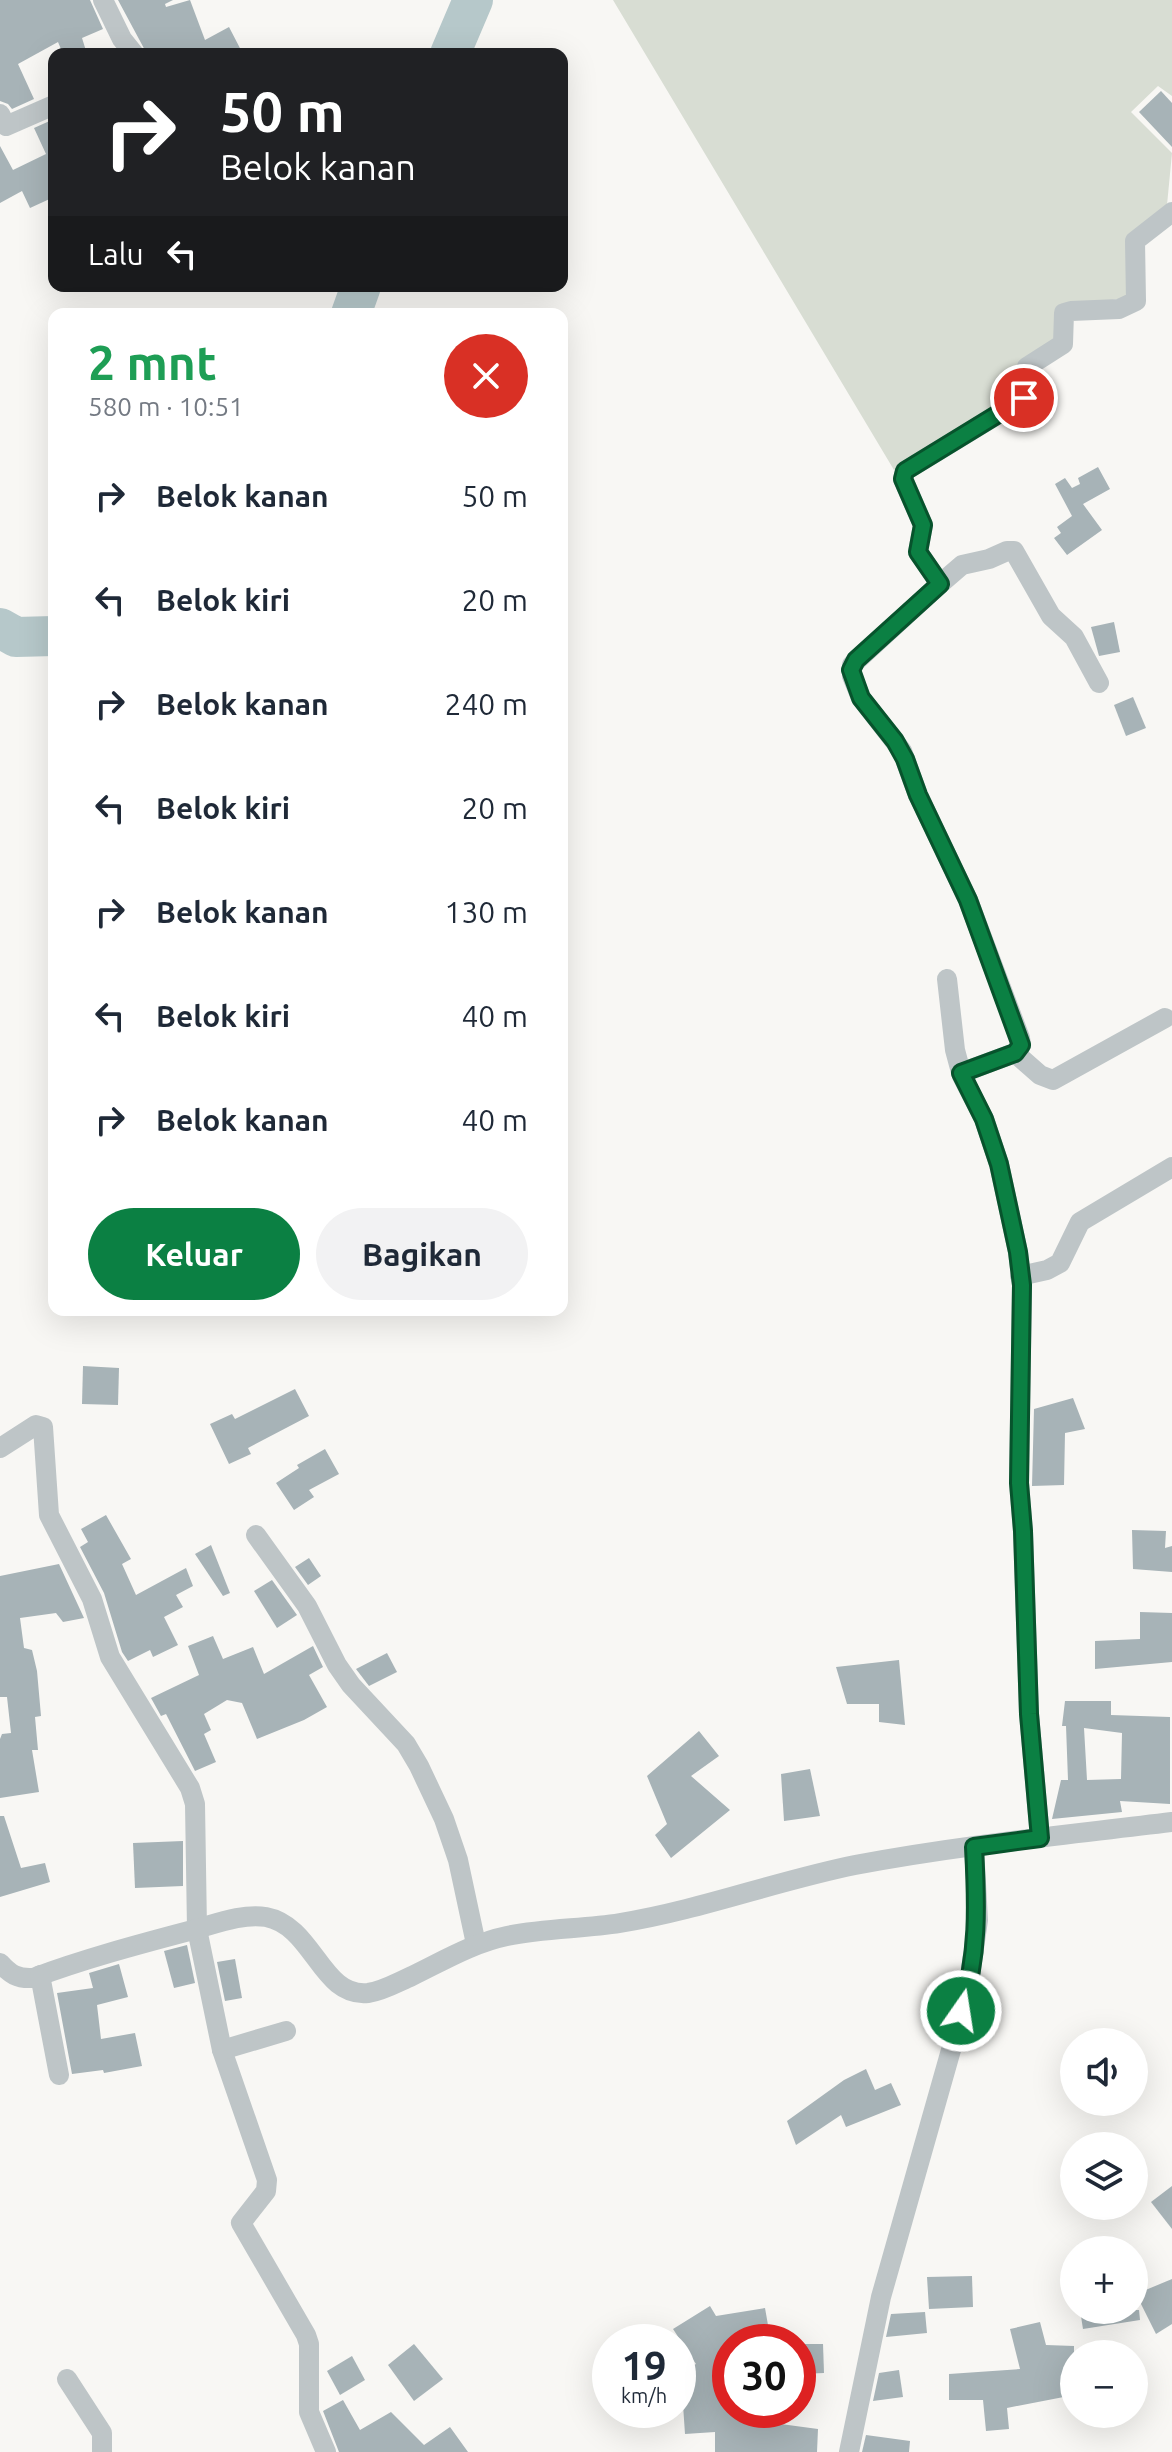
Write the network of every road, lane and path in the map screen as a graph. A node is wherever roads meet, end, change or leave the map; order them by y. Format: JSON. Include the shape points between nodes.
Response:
{"nodes":[{"id":1,"x":103,"y":0,"type":"edge"},
{"id":2,"x":129,"y":48,"type":"edge"},
{"id":3,"x":48,"y":108,"type":"edge"},
{"id":4,"x":0,"y":114,"type":"edge"},
{"id":5,"x":1172,"y":212,"type":"edge"},
{"id":6,"x":940,"y":584,"type":"junction"},
{"id":7,"x":1099,"y":683,"type":"dead end"},
{"id":8,"x":947,"y":979,"type":"dead end"},
{"id":9,"x":1165,"y":1018,"type":"dead end"},
{"id":10,"x":1015,"y":1053,"type":"junction"},
{"id":11,"x":961,"y":1073,"type":"junction"},
{"id":12,"x":1172,"y":1167,"type":"edge"},
{"id":13,"x":1020,"y":1276,"type":"junction"},
{"id":14,"x":0,"y":1448,"type":"edge"},
{"id":15,"x":256,"y":1535,"type":"dead end"},
{"id":16,"x":1172,"y":1822,"type":"edge"},
{"id":17,"x":1040,"y":1838,"type":"junction"},
{"id":18,"x":974,"y":1847,"type":"junction"},
{"id":19,"x":197,"y":1929,"type":"junction"},
{"id":20,"x":476,"y":1944,"type":"junction"},
{"id":21,"x":0,"y":1963,"type":"edge"},
{"id":22,"x":40,"y":1975,"type":"junction"},
{"id":23,"x":286,"y":2031,"type":"dead end"},
{"id":24,"x":222,"y":2050,"type":"junction"},
{"id":25,"x":59,"y":2075,"type":"dead end"},
{"id":26,"x":67,"y":2379,"type":"dead end"},
{"id":27,"x":102,"y":2452,"type":"edge"},
{"id":28,"x":326,"y":2452,"type":"edge"},
{"id":29,"x":849,"y":2452,"type":"edge"}],
"edges":[{"from":1,"to":2,"type":"street"},
{"from":3,"to":4,"type":"street","via":[[6,126]]},
{"from":5,"to":6,"type":"street","via":[[1135,241],[1133,303],[1064,313],[1063,344],[1027,367],[1028,396],[902,474],[923,521],[918,552]]},
{"from":6,"to":7,"type":"street","via":[[962,565],[1014,551],[1051,616],[1074,637]]},
{"from":6,"to":10,"type":"street","via":[[851,670],[861,698],[902,751],[968,900],[1020,1038]]},
{"from":8,"to":11,"type":"street"},
{"from":9,"to":10,"type":"street","via":[[1053,1080]]},
{"from":10,"to":11,"type":"street"},
{"from":11,"to":13,"type":"street","via":[[999,1164]]},
{"from":12,"to":13,"type":"street","via":[[1080,1222],[1060,1263]]},
{"from":13,"to":17,"type":"street","via":[[1019,1483]]},
{"from":14,"to":19,"type":"street","via":[[36,1425],[45,1431],[49,1515],[92,1599],[110,1657],[195,1804]]},
{"from":15,"to":20,"type":"street","via":[[307,1606],[351,1685],[406,1744],[419,1766],[458,1860]]},
{"from":16,"to":17,"type":"street"},
{"from":17,"to":18,"type":"street"},
{"from":18,"to":20,"type":"street","via":[[854,1866],[620,1923],[538,1930]]},
{"from":18,"to":29,"type":"street","via":[[978,1920],[968,1990],[881,2297]]},
{"from":19,"to":20,"type":"street","via":[[253,1917],[285,1924],[330,1976],[356,1993],[391,1986]]},
{"from":19,"to":22,"type":"street"},
{"from":19,"to":24,"type":"street"},
{"from":21,"to":22,"type":"street","via":[[21,1979]]},
{"from":22,"to":25,"type":"street"},
{"from":23,"to":24,"type":"street"},
{"from":24,"to":28,"type":"street","via":[[267,2180],[266,2191],[241,2223],[309,2344],[309,2412]]},
{"from":26,"to":27,"type":"street","via":[[102,2433]]}]}
